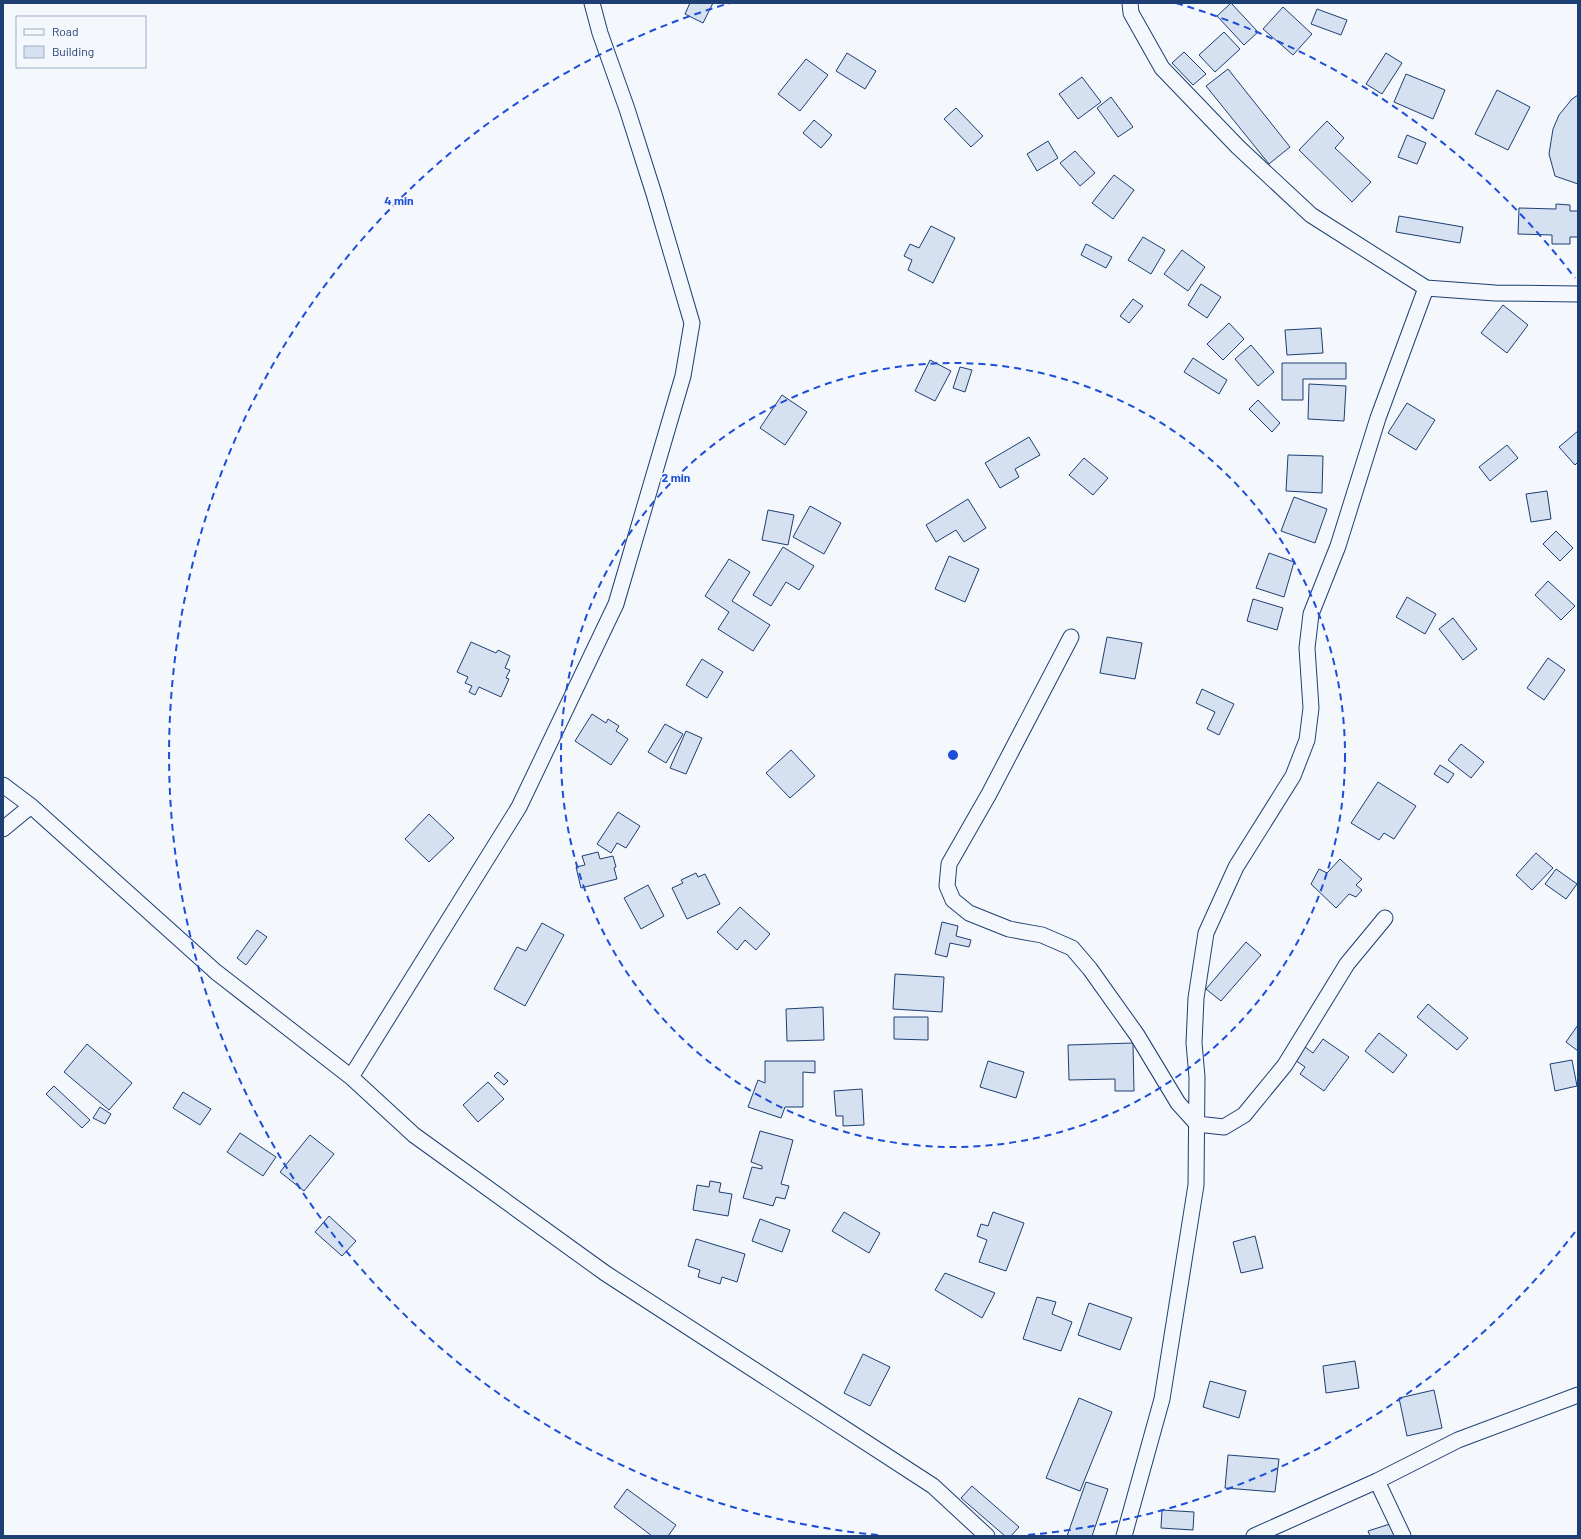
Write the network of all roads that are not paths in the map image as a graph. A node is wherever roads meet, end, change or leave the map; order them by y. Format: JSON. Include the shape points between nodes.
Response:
{"nodes":[{"id":1,"x":592,"y":3,"type":"edge"},
{"id":2,"x":1130,"y":3,"type":"edge"},
{"id":3,"x":1426,"y":288,"type":"junction"},
{"id":4,"x":1578,"y":294,"type":"edge"},
{"id":5,"x":1071,"y":637,"type":"dead end"},
{"id":6,"x":3,"y":785,"type":"edge"},
{"id":7,"x":31,"y":806,"type":"junction"},
{"id":8,"x":3,"y":829,"type":"edge"},
{"id":9,"x":1385,"y":918,"type":"dead end"},
{"id":10,"x":350,"y":1077,"type":"junction"},
{"id":11,"x":1197,"y":1124,"type":"junction"},
{"id":12,"x":1578,"y":1395,"type":"edge"},
{"id":13,"x":1377,"y":1481,"type":"junction"},
{"id":14,"x":987,"y":1536,"type":"edge"},
{"id":15,"x":1124,"y":1536,"type":"edge"},
{"id":16,"x":1254,"y":1536,"type":"edge"},
{"id":17,"x":1403,"y":1536,"type":"edge"}],
"edges":[{"from":1,"to":10,"type":"street","via":[[600,33],[628,109],[692,323],[683,376],[616,604],[519,807]]},
{"from":2,"to":3,"type":"street","via":[[1131,12],[1162,68],[1238,147],[1311,215]]},
{"from":3,"to":4,"type":"street","via":[[1494,293]]},
{"from":3,"to":11,"type":"street","via":[[1378,418],[1338,546],[1311,614],[1307,648],[1311,708],[1307,740],[1293,776],[1236,867],[1206,933],[1196,998],[1194,1043]]},
{"from":5,"to":11,"type":"street","via":[[989,794],[949,864],[946,886],[953,900],[969,913],[1009,929],[1042,934],[1072,948],[1138,1035],[1178,1103]]},
{"from":6,"to":7,"type":"street"},
{"from":7,"to":8,"type":"street"},
{"from":7,"to":10,"type":"street","via":[[216,972]]},
{"from":9,"to":11,"type":"street","via":[[1348,964],[1285,1065],[1244,1115],[1224,1127]]},
{"from":10,"to":14,"type":"street","via":[[414,1136],[599,1269],[933,1486]]},
{"from":11,"to":15,"type":"street","via":[[1196,1185],[1162,1399]]},
{"from":12,"to":13,"type":"street","via":[[1458,1440]]},
{"from":13,"to":16,"type":"street"},
{"from":13,"to":17,"type":"street"}]}
